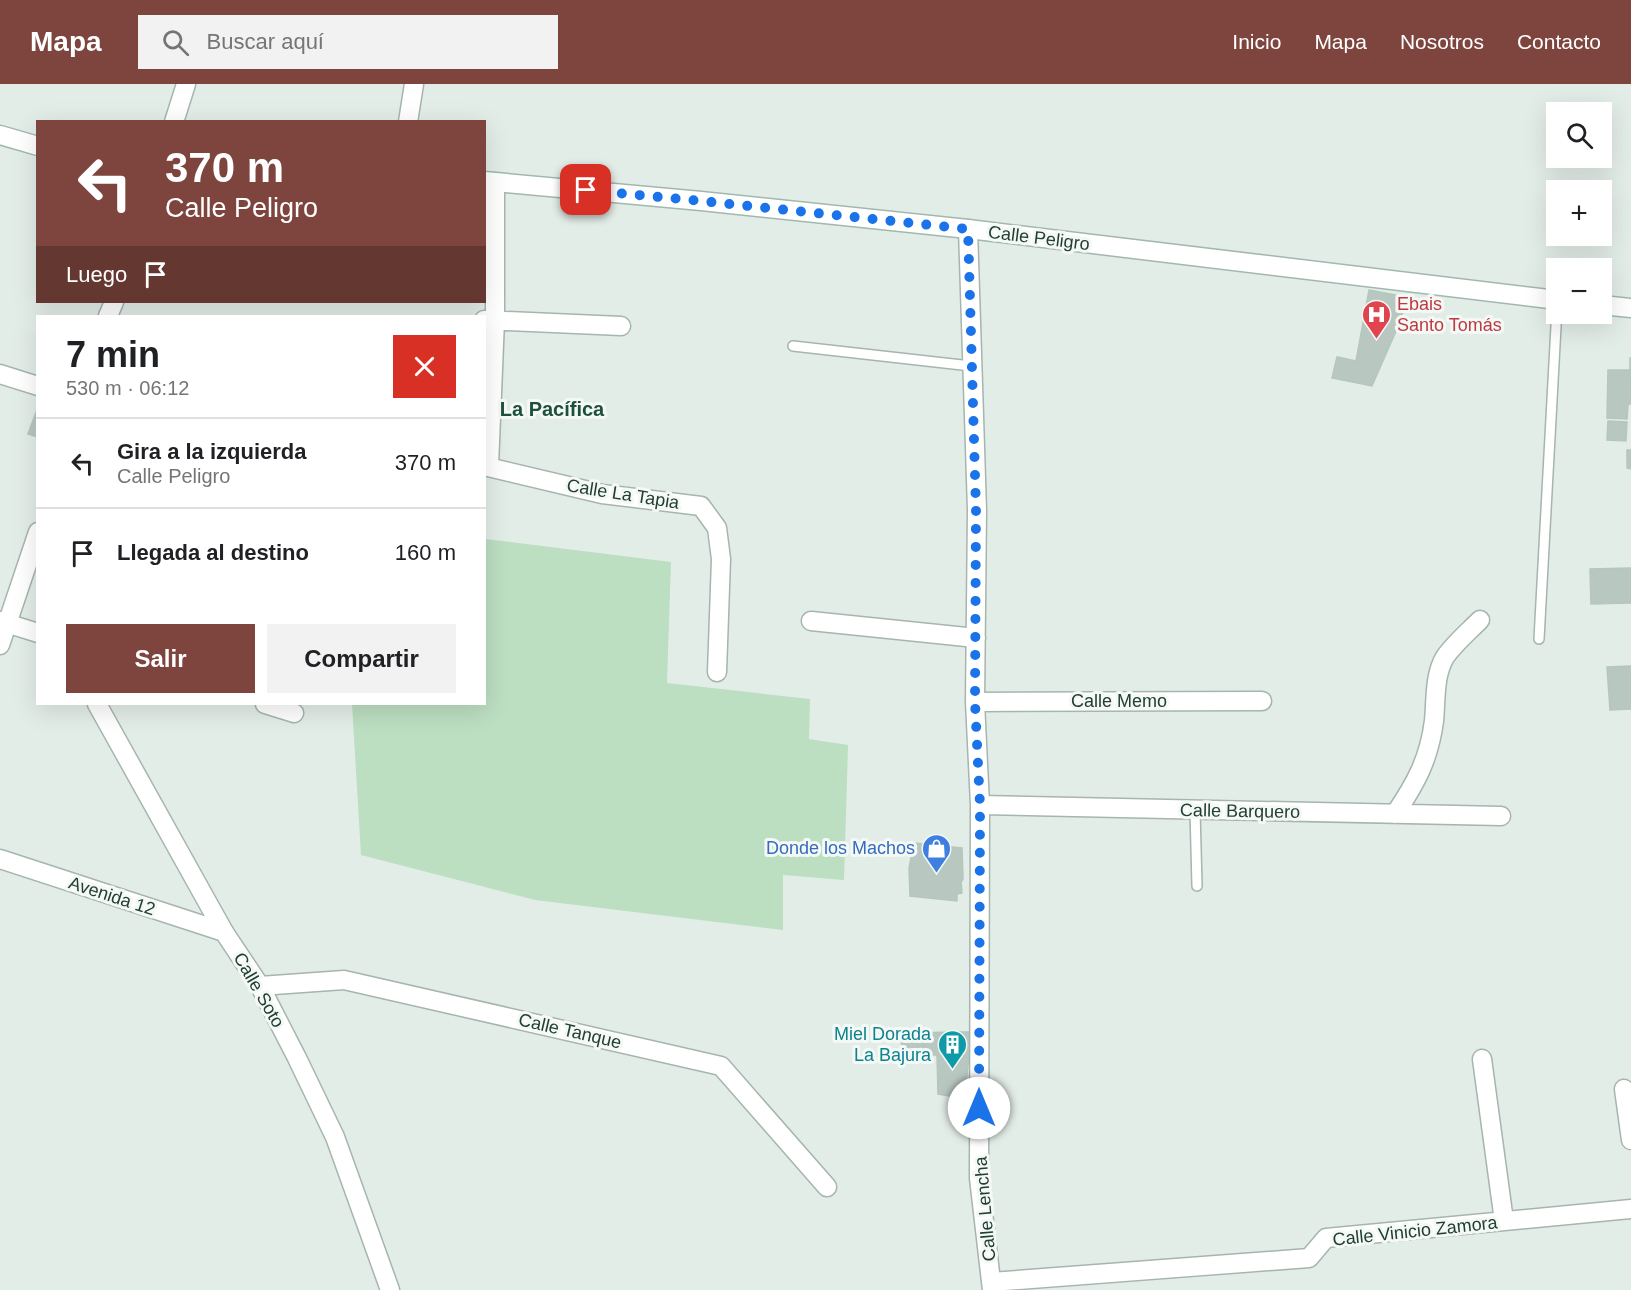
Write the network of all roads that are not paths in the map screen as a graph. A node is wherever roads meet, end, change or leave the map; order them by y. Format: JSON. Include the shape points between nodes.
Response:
{"nodes":[{"id":1,"x":186,"y":84,"type":"edge"},
{"id":2,"x":414,"y":84,"type":"edge"},
{"id":3,"x":175,"y":120,"type":"edge"},
{"id":4,"x":408,"y":120,"type":"edge"},
{"id":5,"x":0,"y":135,"type":"edge"},
{"id":6,"x":36,"y":145,"type":"edge"},
{"id":7,"x":490,"y":182,"type":"edge"},
{"id":8,"x":968,"y":229,"type":"junction"},
{"id":9,"x":1546,"y":299,"type":"edge"},
{"id":10,"x":1612,"y":306,"type":"edge"},
{"id":11,"x":1631,"y":308,"type":"edge"},
{"id":12,"x":490,"y":320,"type":"edge"},
{"id":13,"x":1556,"y":324,"type":"edge"},
{"id":14,"x":621,"y":326,"type":"dead end"},
{"id":15,"x":793,"y":346,"type":"dead end"},
{"id":16,"x":971,"y":366,"type":"junction"},
{"id":17,"x":0,"y":374,"type":"edge"},
{"id":18,"x":36,"y":385,"type":"edge"},
{"id":19,"x":487,"y":466,"type":"edge"},
{"id":20,"x":36,"y":537,"type":"edge"},
{"id":21,"x":1480,"y":620,"type":"dead end"},
{"id":22,"x":811,"y":621,"type":"dead end"},
{"id":23,"x":4,"y":622,"type":"edge"},
{"id":24,"x":36,"y":632,"type":"edge"},
{"id":25,"x":976,"y":638,"type":"junction"},
{"id":26,"x":1539,"y":639,"type":"dead end"},
{"id":27,"x":0,"y":645,"type":"edge"},
{"id":28,"x":717,"y":672,"type":"dead end"},
{"id":29,"x":1262,"y":701,"type":"dead end"},
{"id":30,"x":975,"y":702,"type":"junction"},
{"id":31,"x":98,"y":705,"type":"edge"},
{"id":32,"x":268,"y":705,"type":"edge"},
{"id":33,"x":294,"y":713,"type":"dead end"},
{"id":34,"x":980,"y":805,"type":"junction"},
{"id":35,"x":1195,"y":810,"type":"junction"},
{"id":36,"x":1395,"y":814,"type":"junction"},
{"id":37,"x":1501,"y":816,"type":"dead end"},
{"id":38,"x":0,"y":859,"type":"edge"},
{"id":39,"x":1197,"y":886,"type":"dead end"},
{"id":40,"x":224,"y":932,"type":"junction"},
{"id":41,"x":260,"y":986,"type":"junction"},
{"id":42,"x":1482,"y":1059,"type":"dead end"},
{"id":43,"x":1624,"y":1089,"type":"dead end"},
{"id":44,"x":1631,"y":1140,"type":"edge"},
{"id":45,"x":827,"y":1187,"type":"dead end"},
{"id":46,"x":1631,"y":1209,"type":"edge"},
{"id":47,"x":1504,"y":1221,"type":"junction"},
{"id":48,"x":992,"y":1286,"type":"edge"},
{"id":49,"x":390,"y":1290,"type":"edge"}],
"edges":[{"from":1,"to":3,"type":"street"},
{"from":2,"to":4,"type":"street"},
{"from":5,"to":6,"type":"street"},
{"from":7,"to":8,"type":"street","name":"Calle Peligro"},
{"from":7,"to":12,"type":"street"},
{"from":8,"to":9,"type":"street","name":"Calle Peligro"},
{"from":8,"to":16,"type":"street","name":"Calle Lencha"},
{"from":10,"to":11,"type":"street"},
{"from":12,"to":14,"type":"street"},
{"from":12,"to":19,"type":"street"},
{"from":13,"to":26,"type":"lane"},
{"from":15,"to":16,"type":"lane"},
{"from":16,"to":25,"type":"street","name":"Calle Lencha"},
{"from":17,"to":18,"type":"street"},
{"from":19,"to":28,"type":"street","name":"Calle La Tapia","via":[[602,494],[701,506],[717,528],[721,559]]},
{"from":20,"to":23,"type":"street"},
{"from":21,"to":36,"type":"street","via":[[1444,658],[1428,752],[1411,791]]},
{"from":22,"to":25,"type":"street"},
{"from":23,"to":24,"type":"street"},
{"from":23,"to":27,"type":"street"},
{"from":25,"to":30,"type":"street","name":"Calle Lencha"},
{"from":29,"to":30,"type":"street","name":"Calle Memo"},
{"from":30,"to":34,"type":"street","name":"Calle Lencha"},
{"from":31,"to":40,"type":"street","name":"Calle Soto"},
{"from":32,"to":33,"type":"street"},
{"from":34,"to":35,"type":"street","name":"Calle Barquero"},
{"from":34,"to":48,"type":"street","name":"Calle Lencha","via":[[979,1178]]},
{"from":35,"to":36,"type":"street","name":"Calle Barquero"},
{"from":35,"to":39,"type":"lane"},
{"from":36,"to":37,"type":"street","name":"Calle Barquero"},
{"from":38,"to":40,"type":"street","name":"Avenida 12"},
{"from":40,"to":41,"type":"street","name":"Calle Soto"},
{"from":41,"to":45,"type":"street","name":"Calle Tanque","via":[[344,980],[721,1066]]},
{"from":41,"to":49,"type":"street","name":"Calle Soto","via":[[335,1137]]},
{"from":42,"to":47,"type":"street"},
{"from":43,"to":44,"type":"street"},
{"from":46,"to":47,"type":"street","name":"Calle Vinicio Zamora"},
{"from":47,"to":48,"type":"street","name":"Calle Vinicio Zamora","via":[[1326,1238],[1309,1258]]}]}
